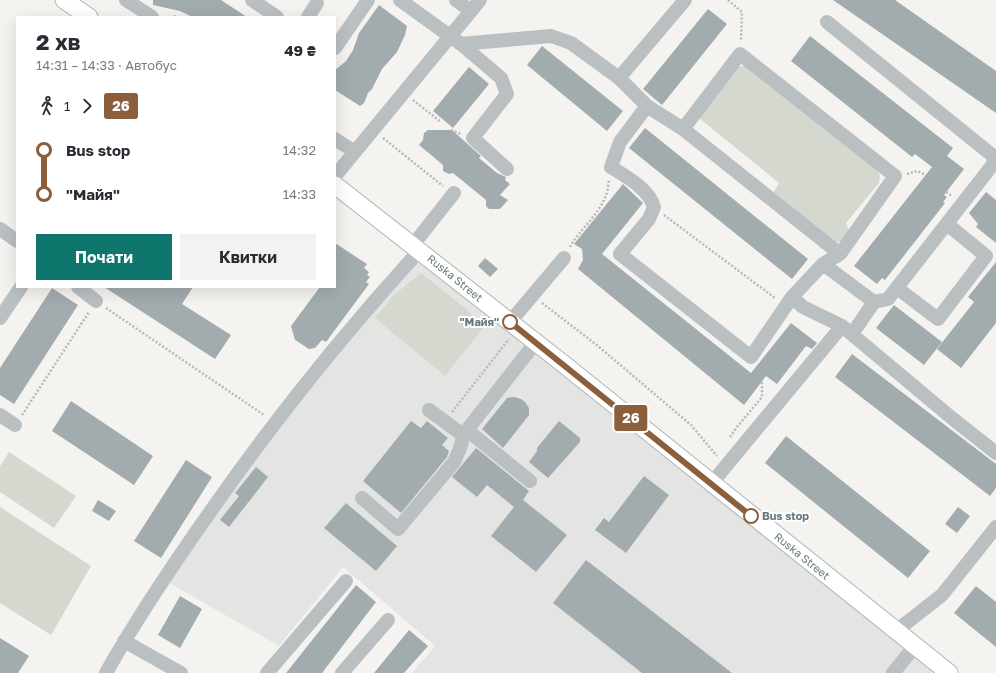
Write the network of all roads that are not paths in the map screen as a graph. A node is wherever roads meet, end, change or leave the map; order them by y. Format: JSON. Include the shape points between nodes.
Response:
{"nodes":[{"id":1,"x":64,"y":0,"type":"edge"},
{"id":2,"x":126,"y":0,"type":"edge"},
{"id":3,"x":252,"y":0,"type":"edge"},
{"id":4,"x":368,"y":0,"type":"edge"},
{"id":5,"x":400,"y":0,"type":"edge"},
{"id":6,"x":456,"y":0,"type":"edge"},
{"id":7,"x":684,"y":0,"type":"edge"},
{"id":8,"x":318,"y":3,"type":"dead end"},
{"id":9,"x":268,"y":4,"type":"edge"},
{"id":10,"x":475,"y":5,"type":"edge"},
{"id":11,"x":88,"y":16,"type":"edge"},
{"id":12,"x":150,"y":16,"type":"edge"},
{"id":13,"x":277,"y":16,"type":"edge"},
{"id":14,"x":309,"y":16,"type":"edge"},
{"id":15,"x":827,"y":22,"type":"dead end"},
{"id":16,"x":455,"y":40,"type":"junction"},
{"id":17,"x":336,"y":47,"type":"edge"},
{"id":18,"x":619,"y":78,"type":"junction"},
{"id":19,"x":648,"y":106,"type":"junction"},
{"id":20,"x":683,"y":129,"type":"junction"},
{"id":21,"x":336,"y":140,"type":"edge"},
{"id":22,"x":355,"y":152,"type":"junction"},
{"id":23,"x":507,"y":169,"type":"dead end"},
{"id":24,"x":336,"y":175,"type":"edge"},
{"id":25,"x":336,"y":186,"type":"edge"},
{"id":26,"x":450,"y":190,"type":"road end"},
{"id":27,"x":947,"y":224,"type":"junction"},
{"id":28,"x":0,"y":229,"type":"edge"},
{"id":29,"x":16,"y":240,"type":"edge"},
{"id":30,"x":416,"y":247,"type":"junction"},
{"id":31,"x":840,"y":254,"type":"junction"},
{"id":32,"x":564,"y":258,"type":"road end"},
{"id":33,"x":823,"y":264,"type":"junction"},
{"id":34,"x":19,"y":288,"type":"edge"},
{"id":35,"x":79,"y":288,"type":"edge"},
{"id":36,"x":897,"y":288,"type":"junction"},
{"id":37,"x":96,"y":301,"type":"road end"},
{"id":38,"x":789,"y":302,"type":"junction"},
{"id":39,"x":874,"y":302,"type":"junction"},
{"id":40,"x":0,"y":318,"type":"edge"},
{"id":41,"x":510,"y":330,"type":"junction"},
{"id":42,"x":847,"y":330,"type":"junction"},
{"id":43,"x":536,"y":342,"type":"junction"},
{"id":44,"x":429,"y":410,"type":"dead end"},
{"id":45,"x":0,"y":415,"type":"edge"},
{"id":46,"x":15,"y":425,"type":"road end"},
{"id":47,"x":465,"y":433,"type":"junction"},
{"id":48,"x":996,"y":453,"type":"edge"},
{"id":49,"x":530,"y":481,"type":"dead end"},
{"id":50,"x":711,"y":484,"type":"junction"},
{"id":51,"x":362,"y":498,"type":"dead end"},
{"id":52,"x":994,"y":534,"type":"edge"},
{"id":53,"x":346,"y":581,"type":"dead end"},
{"id":54,"x":388,"y":620,"type":"dead end"},
{"id":55,"x":896,"y":631,"type":"junction"},
{"id":56,"x":124,"y":641,"type":"junction"},
{"id":57,"x":915,"y":646,"type":"junction"},
{"id":58,"x":106,"y":673,"type":"edge"},
{"id":59,"x":181,"y":673,"type":"edge"},
{"id":60,"x":267,"y":673,"type":"edge"},
{"id":61,"x":342,"y":673,"type":"edge"},
{"id":62,"x":893,"y":673,"type":"edge"},
{"id":63,"x":949,"y":673,"type":"edge"}],
"edges":[{"from":1,"to":11,"type":"main road"},
{"from":2,"to":12,"type":"street"},
{"from":3,"to":9,"type":"street"},
{"from":4,"to":17,"type":"street"},
{"from":5,"to":16,"type":"street"},
{"from":6,"to":10,"type":"street"},
{"from":7,"to":18,"type":"street"},
{"from":8,"to":14,"type":"street"},
{"from":9,"to":13,"type":"street"},
{"from":10,"to":16,"type":"street"},
{"from":15,"to":27,"type":"street","via":[[992,155],[994,163]]},
{"from":16,"to":18,"type":"street","via":[[550,36],[571,43]]},
{"from":16,"to":22,"type":"street","via":[[402,92]]},
{"from":16,"to":23,"type":"street","via":[[501,78],[507,94],[473,138]]},
{"from":18,"to":19,"type":"street"},
{"from":19,"to":20,"type":"street"},
{"from":19,"to":38,"type":"street","via":[[620,142],[611,168],[626,176],[652,198],[654,208],[649,219],[620,254],[751,357]]},
{"from":20,"to":31,"type":"street"},
{"from":20,"to":31,"type":"street","via":[[740,54],[895,176]]},
{"from":21,"to":22,"type":"street"},
{"from":22,"to":24,"type":"street"},
{"from":25,"to":30,"type":"main road","name":"Ruska Street"},
{"from":26,"to":30,"type":"street"},
{"from":27,"to":36,"type":"street"},
{"from":27,"to":36,"type":"street","via":[[986,256],[938,319]]},
{"from":28,"to":29,"type":"street"},
{"from":30,"to":41,"type":"main road","name":"Ruska Street"},
{"from":30,"to":56,"type":"street","via":[[274,422],[163,577]]},
{"from":31,"to":33,"type":"street"},
{"from":32,"to":41,"type":"street"},
{"from":33,"to":38,"type":"street"},
{"from":33,"to":39,"type":"street"},
{"from":34,"to":40,"type":"street"},
{"from":35,"to":37,"type":"street"},
{"from":36,"to":39,"type":"street","via":[[888,299]]},
{"from":38,"to":42,"type":"street"},
{"from":39,"to":42,"type":"street"},
{"from":41,"to":43,"type":"main road","name":"Ruska Street"},
{"from":42,"to":48,"type":"street"},
{"from":42,"to":50,"type":"street"},
{"from":43,"to":47,"type":"street"},
{"from":43,"to":50,"type":"main road","name":"Ruska Street"},
{"from":44,"to":47,"type":"street"},
{"from":45,"to":46,"type":"street"},
{"from":47,"to":49,"type":"street"},
{"from":47,"to":51,"type":"street","via":[[454,462],[398,529]]},
{"from":50,"to":55,"type":"main road","name":"Ruska Street"},
{"from":52,"to":55,"type":"street","via":[[942,595]]},
{"from":53,"to":60,"type":"street"},
{"from":54,"to":61,"type":"street"},
{"from":55,"to":57,"type":"main road","name":"Ruska Street"},
{"from":56,"to":58,"type":"street"},
{"from":56,"to":59,"type":"street"},
{"from":57,"to":62,"type":"street"},
{"from":57,"to":63,"type":"main road","name":"Ruska Street"}]}
